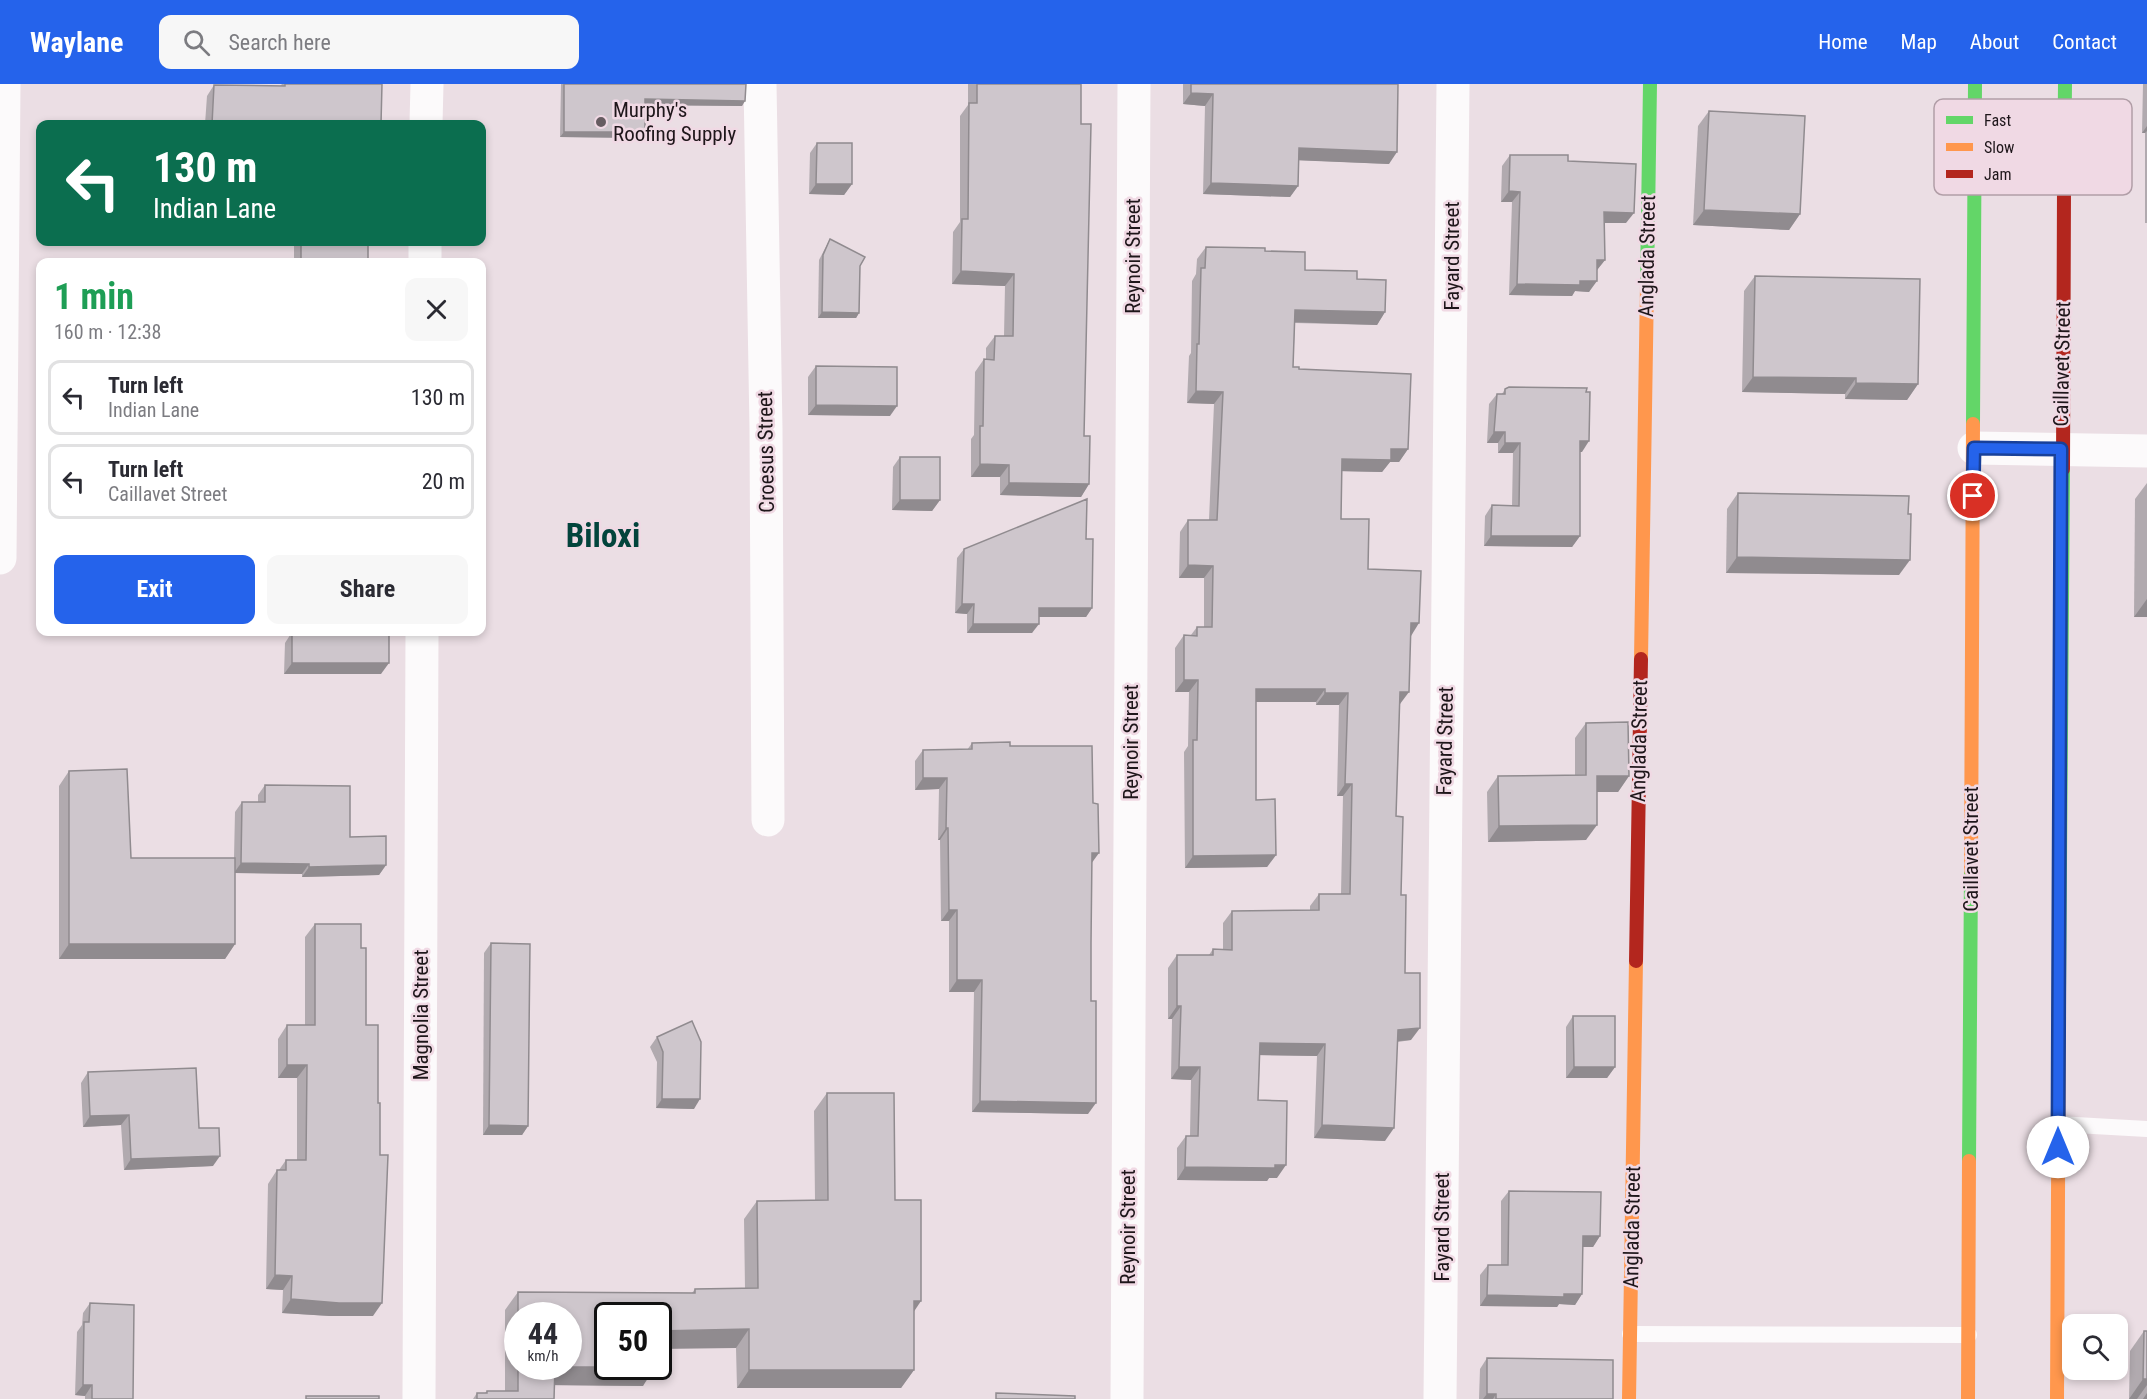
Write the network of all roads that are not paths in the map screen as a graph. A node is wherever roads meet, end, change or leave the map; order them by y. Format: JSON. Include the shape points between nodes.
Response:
{"nodes":[{"id":1,"x":4,"y":84,"type":"edge"},
{"id":2,"x":427,"y":84,"type":"edge"},
{"id":3,"x":760,"y":84,"type":"edge"},
{"id":4,"x":1134,"y":84,"type":"edge"},
{"id":5,"x":1453,"y":84,"type":"edge"},
{"id":6,"x":1650,"y":84,"type":"edge"},
{"id":7,"x":1975,"y":84,"type":"edge"},
{"id":8,"x":2065,"y":84,"type":"edge"},
{"id":9,"x":1975,"y":99,"type":"edge"},
{"id":10,"x":2065,"y":99,"type":"edge"},
{"id":11,"x":426,"y":120,"type":"edge"},
{"id":12,"x":2,"y":142,"type":"edge"},
{"id":13,"x":1975,"y":195,"type":"edge"},
{"id":14,"x":2064,"y":195,"type":"edge"},
{"id":15,"x":1974,"y":448,"type":"junction"},
{"id":16,"x":2061,"y":449,"type":"junction"},
{"id":17,"x":2147,"y":451,"type":"edge"},
{"id":18,"x":0,"y":558,"type":"edge"},
{"id":19,"x":422,"y":636,"type":"edge"},
{"id":20,"x":768,"y":820,"type":"dead end"},
{"id":21,"x":2058,"y":1124,"type":"junction"},
{"id":22,"x":2147,"y":1129,"type":"edge"},
{"id":23,"x":1630,"y":1334,"type":"junction"},
{"id":24,"x":1969,"y":1335,"type":"junction"},
{"id":25,"x":419,"y":1399,"type":"edge"},
{"id":26,"x":1127,"y":1399,"type":"edge"},
{"id":27,"x":1440,"y":1399,"type":"edge"},
{"id":28,"x":1629,"y":1399,"type":"edge"},
{"id":29,"x":1968,"y":1399,"type":"edge"},
{"id":30,"x":2057,"y":1399,"type":"edge"}],
"edges":[{"from":1,"to":12,"type":"street"},
{"from":2,"to":11,"type":"street"},
{"from":3,"to":20,"type":"street","name":"Croesus Street"},
{"from":4,"to":26,"type":"street","name":"Reynoir Street"},
{"from":5,"to":27,"type":"street","name":"Fayard Street"},
{"from":6,"to":23,"type":"main road","name":"Anglada Street"},
{"from":7,"to":9,"type":"main road","name":"Caillavet Street"},
{"from":8,"to":10,"type":"main road","name":"Caillavet Street"},
{"from":12,"to":18,"type":"street"},
{"from":13,"to":15,"type":"main road","name":"Caillavet Street"},
{"from":14,"to":16,"type":"main road","name":"Caillavet Street"},
{"from":15,"to":16,"type":"street"},
{"from":15,"to":24,"type":"main road","name":"Caillavet Street"},
{"from":16,"to":17,"type":"street"},
{"from":16,"to":21,"type":"main road","name":"Caillavet Street"},
{"from":19,"to":25,"type":"street","name":"Magnolia Street"},
{"from":21,"to":22,"type":"lane"},
{"from":21,"to":30,"type":"main road","name":"Caillavet Street"},
{"from":23,"to":24,"type":"lane"},
{"from":23,"to":28,"type":"main road","name":"Anglada Street"},
{"from":24,"to":29,"type":"main road","name":"Caillavet Street"}]}
